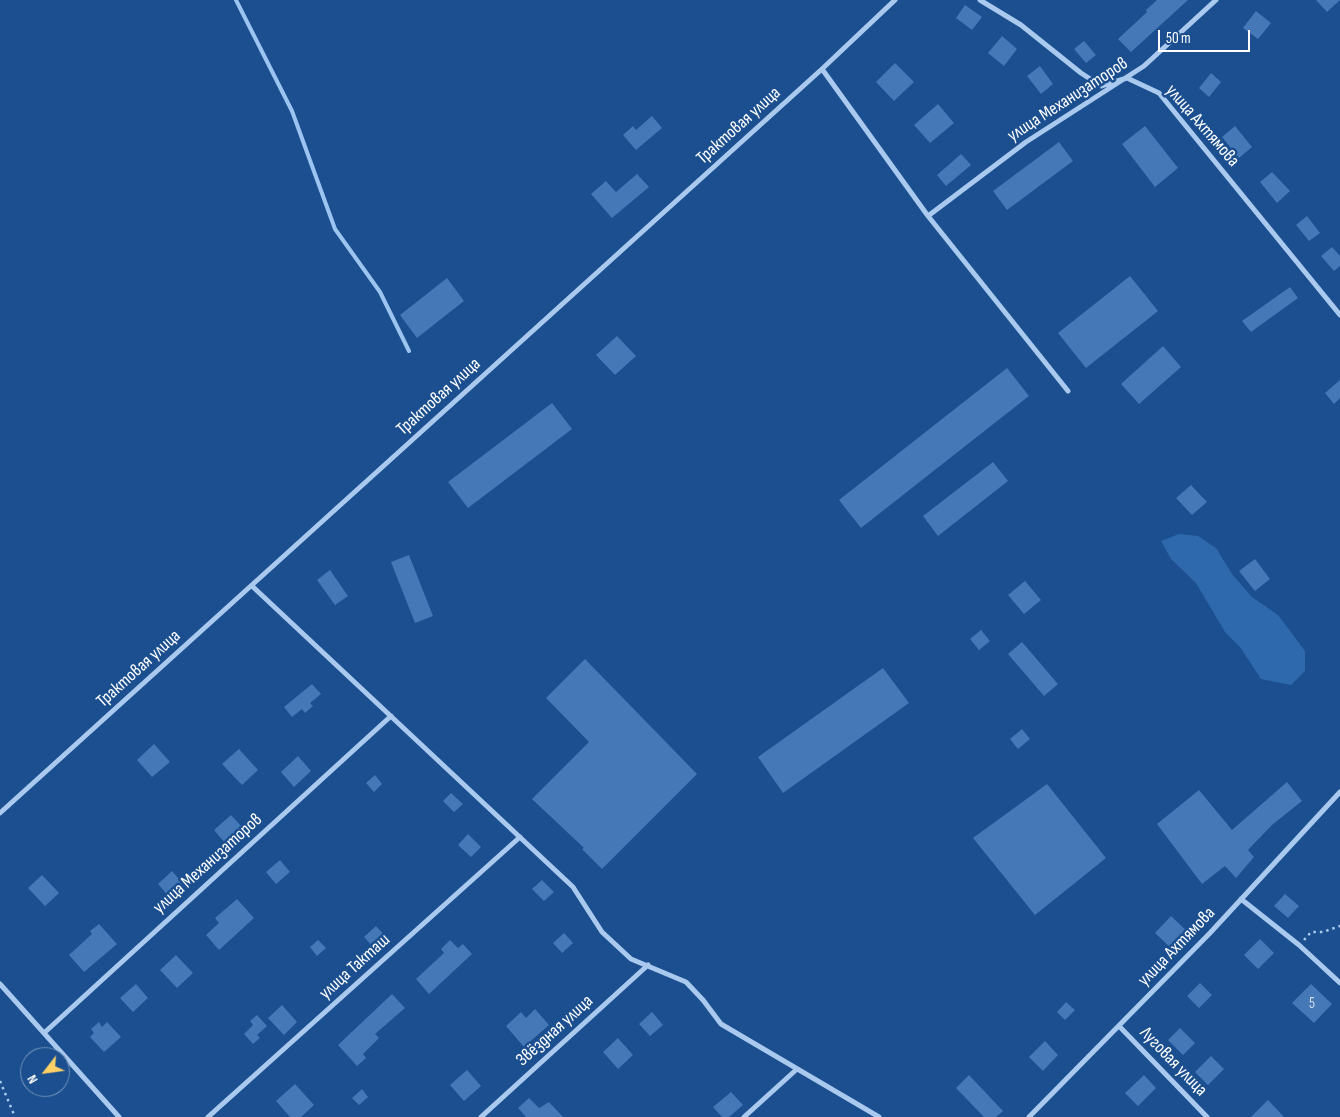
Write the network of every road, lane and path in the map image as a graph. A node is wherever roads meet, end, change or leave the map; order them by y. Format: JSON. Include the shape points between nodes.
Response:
{"nodes":[{"id":1,"x":895,"y":0,"type":"edge"},
{"id":2,"x":980,"y":0,"type":"edge"},
{"id":3,"x":1216,"y":0,"type":"edge"},
{"id":4,"x":822,"y":69,"type":"junction"},
{"id":5,"x":1127,"y":78,"type":"junction"},
{"id":6,"x":928,"y":216,"type":"junction"},
{"id":7,"x":1340,"y":315,"type":"edge"},
{"id":8,"x":1068,"y":391,"type":"dead end"},
{"id":9,"x":252,"y":586,"type":"junction"},
{"id":10,"x":391,"y":716,"type":"junction"},
{"id":11,"x":1340,"y":792,"type":"edge"},
{"id":12,"x":0,"y":814,"type":"edge"},
{"id":13,"x":520,"y":837,"type":"junction"},
{"id":14,"x":1241,"y":899,"type":"junction"},
{"id":15,"x":1340,"y":926,"type":"edge"},
{"id":16,"x":1311,"y":932,"type":"dead end"},
{"id":17,"x":648,"y":965,"type":"junction"},
{"id":18,"x":1340,"y":983,"type":"edge"},
{"id":19,"x":0,"y":984,"type":"edge"},
{"id":20,"x":1119,"y":1026,"type":"junction"},
{"id":21,"x":44,"y":1033,"type":"junction"},
{"id":22,"x":798,"y":1069,"type":"junction"},
{"id":23,"x":0,"y":1081,"type":"edge"},
{"id":24,"x":15,"y":1117,"type":"edge"},
{"id":25,"x":119,"y":1117,"type":"edge"},
{"id":26,"x":208,"y":1117,"type":"edge"},
{"id":27,"x":481,"y":1117,"type":"edge"},
{"id":28,"x":744,"y":1117,"type":"edge"},
{"id":29,"x":879,"y":1117,"type":"edge"},
{"id":30,"x":1029,"y":1117,"type":"edge"},
{"id":31,"x":1207,"y":1117,"type":"edge"}],
"edges":[{"from":1,"to":4,"type":"street","name":"Трактовая улица"},
{"from":2,"to":5,"type":"street","via":[[1021,25],[1101,86]]},
{"from":3,"to":5,"type":"street","name":"улица Механизаторов"},
{"from":4,"to":6,"type":"street"},
{"from":4,"to":9,"type":"street","name":"Трактовая улица"},
{"from":5,"to":6,"type":"street","name":"улица Механизаторов","via":[[1026,142]]},
{"from":5,"to":7,"type":"street","name":"улица Ахтямова","via":[[1159,93]]},
{"from":6,"to":8,"type":"street"},
{"from":9,"to":10,"type":"street"},
{"from":9,"to":12,"type":"street","name":"Трактовая улица"},
{"from":10,"to":13,"type":"street"},
{"from":10,"to":21,"type":"street","name":"улица Механизаторов"},
{"from":11,"to":14,"type":"street","name":"улица Ахтямова"},
{"from":13,"to":17,"type":"street","via":[[573,887],[602,932],[631,959]]},
{"from":13,"to":26,"type":"street","name":"улица Такташ"},
{"from":14,"to":18,"type":"street"},
{"from":14,"to":20,"type":"street","name":"улица Ахтямова"},
{"from":15,"to":16,"type":"path"},
{"from":17,"to":22,"type":"street","via":[[686,982],[721,1024]]},
{"from":17,"to":27,"type":"street","name":"Звёздная улица"},
{"from":19,"to":21,"type":"street"},
{"from":20,"to":30,"type":"street","name":"улица Ахтямова"},
{"from":20,"to":31,"type":"street","name":"Луговая улица"},
{"from":21,"to":25,"type":"street"},
{"from":22,"to":28,"type":"street"},
{"from":22,"to":29,"type":"street"},
{"from":23,"to":24,"type":"path"}]}
